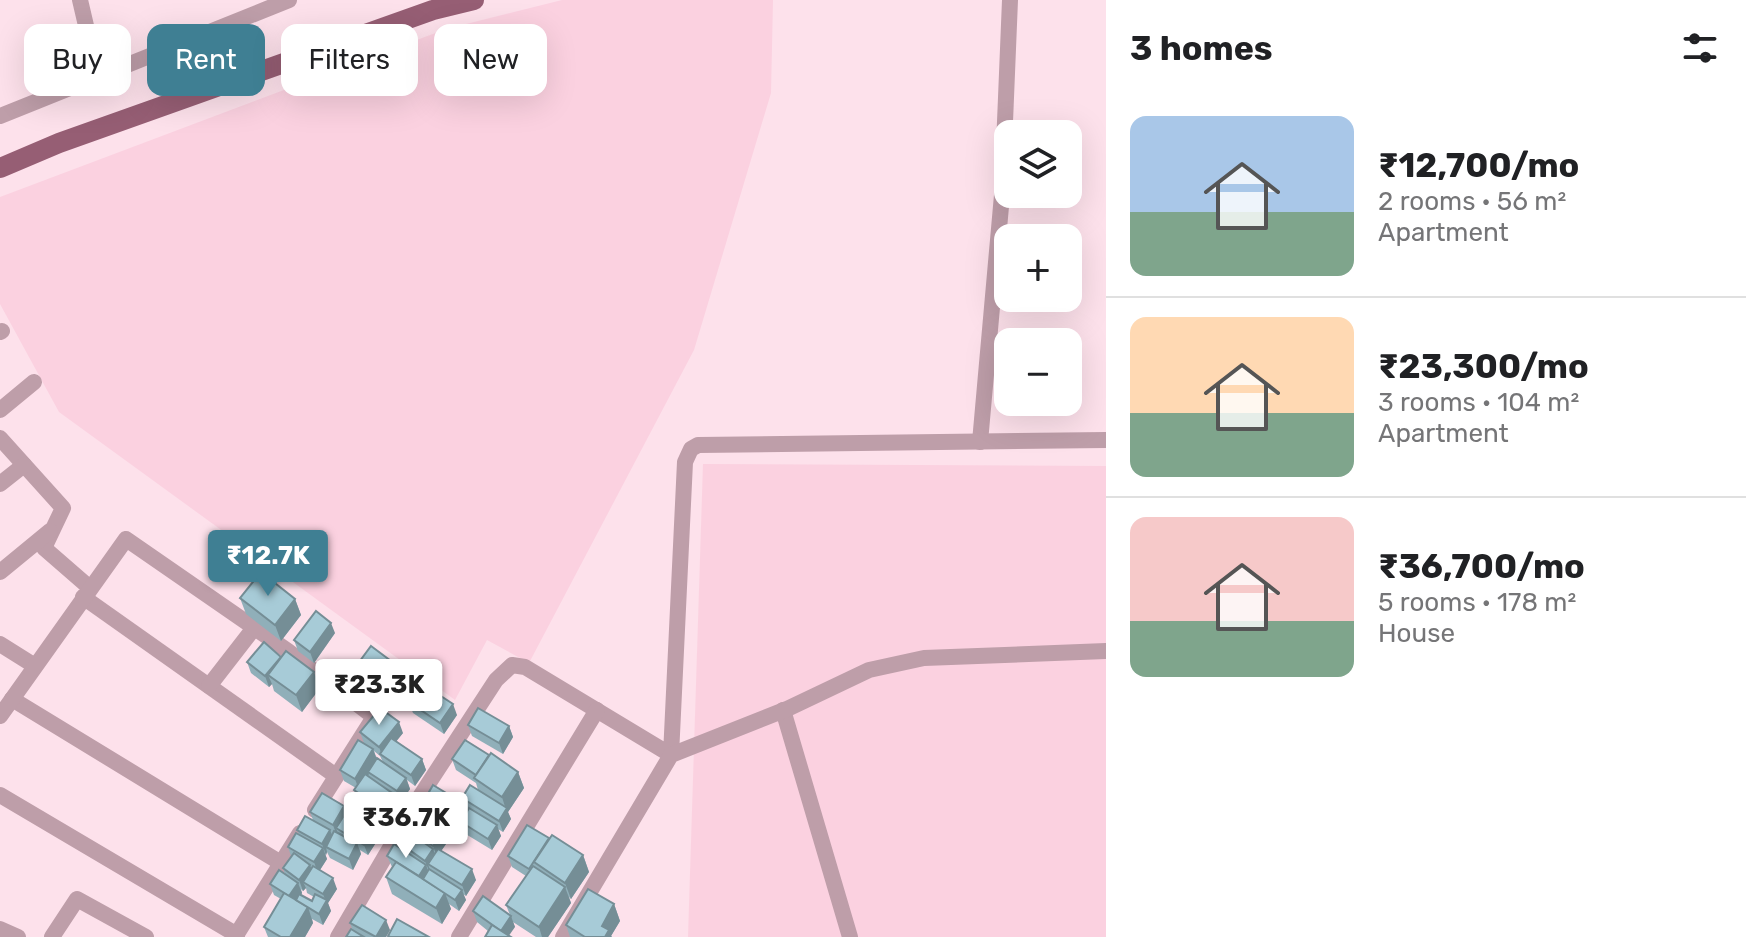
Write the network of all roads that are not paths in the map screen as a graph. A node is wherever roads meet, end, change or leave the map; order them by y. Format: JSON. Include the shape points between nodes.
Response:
{"nodes":[{"id":1,"x":80,"y":0,"type":"edge"},
{"id":2,"x":289,"y":0,"type":"edge"},
{"id":3,"x":474,"y":0,"type":"edge"},
{"id":4,"x":1010,"y":0,"type":"edge"},
{"id":5,"x":86,"y":24,"type":"edge"},
{"id":6,"x":131,"y":64,"type":"edge"},
{"id":7,"x":50,"y":96,"type":"edge"},
{"id":8,"x":0,"y":116,"type":"edge"},
{"id":9,"x":0,"y":168,"type":"edge"},
{"id":10,"x":34,"y":382,"type":"dead end"},
{"id":11,"x":0,"y":410,"type":"edge"},
{"id":12,"x":0,"y":438,"type":"edge"},
{"id":13,"x":1106,"y":440,"type":"edge"},
{"id":14,"x":980,"y":442,"type":"junction"},
{"id":15,"x":24,"y":465,"type":"junction"},
{"id":16,"x":0,"y":484,"type":"edge"},
{"id":17,"x":54,"y":527,"type":"junction"},
{"id":18,"x":0,"y":572,"type":"edge"},
{"id":19,"x":86,"y":593,"type":"junction"},
{"id":20,"x":254,"y":628,"type":"junction"},
{"id":21,"x":0,"y":644,"type":"edge"},
{"id":22,"x":1106,"y":651,"type":"edge"},
{"id":23,"x":35,"y":666,"type":"junction"},
{"id":24,"x":209,"y":686,"type":"junction"},
{"id":25,"x":12,"y":699,"type":"junction"},
{"id":26,"x":597,"y":710,"type":"junction"},
{"id":27,"x":783,"y":710,"type":"junction"},
{"id":28,"x":0,"y":716,"type":"edge"},
{"id":29,"x":671,"y":755,"type":"junction"},
{"id":30,"x":336,"y":776,"type":"junction"},
{"id":31,"x":0,"y":795,"type":"edge"},
{"id":32,"x":281,"y":863,"type":"junction"},
{"id":33,"x":0,"y":929,"type":"edge"},
{"id":34,"x":236,"y":936,"type":"edge"},
{"id":35,"x":18,"y":937,"type":"edge"},
{"id":36,"x":52,"y":937,"type":"edge"},
{"id":37,"x":146,"y":937,"type":"edge"},
{"id":38,"x":338,"y":937,"type":"edge"},
{"id":39,"x":459,"y":937,"type":"edge"},
{"id":40,"x":563,"y":937,"type":"edge"},
{"id":41,"x":850,"y":937,"type":"edge"}],
"edges":[{"from":1,"to":5,"type":"street"},
{"from":2,"to":6,"type":"street"},
{"from":3,"to":9,"type":"main road"},
{"from":4,"to":14,"type":"street","via":[[1002,195]]},
{"from":7,"to":8,"type":"street"},
{"from":10,"to":11,"type":"street"},
{"from":12,"to":15,"type":"street"},
{"from":13,"to":14,"type":"street"},
{"from":14,"to":29,"type":"street","via":[[691,449],[685,462]]},
{"from":15,"to":16,"type":"street"},
{"from":15,"to":17,"type":"street","via":[[63,508]]},
{"from":17,"to":18,"type":"street"},
{"from":17,"to":19,"type":"street","via":[[44,548]]},
{"from":19,"to":20,"type":"street","via":[[126,539]]},
{"from":19,"to":23,"type":"street"},
{"from":19,"to":24,"type":"street"},
{"from":20,"to":24,"type":"street"},
{"from":20,"to":30,"type":"street","via":[[374,717]]},
{"from":21,"to":23,"type":"street"},
{"from":22,"to":27,"type":"street","via":[[924,658],[869,670]]},
{"from":23,"to":25,"type":"street"},
{"from":24,"to":30,"type":"street"},
{"from":25,"to":28,"type":"street"},
{"from":25,"to":32,"type":"street"},
{"from":26,"to":29,"type":"street"},
{"from":26,"to":38,"type":"street","via":[[519,664],[506,669],[421,795]]},
{"from":26,"to":39,"type":"street"},
{"from":27,"to":29,"type":"street"},
{"from":27,"to":41,"type":"street"},
{"from":29,"to":40,"type":"street"},
{"from":30,"to":32,"type":"street"},
{"from":31,"to":34,"type":"street"},
{"from":32,"to":34,"type":"street"},
{"from":33,"to":35,"type":"street"},
{"from":36,"to":37,"type":"street","via":[[77,899]]}]}
